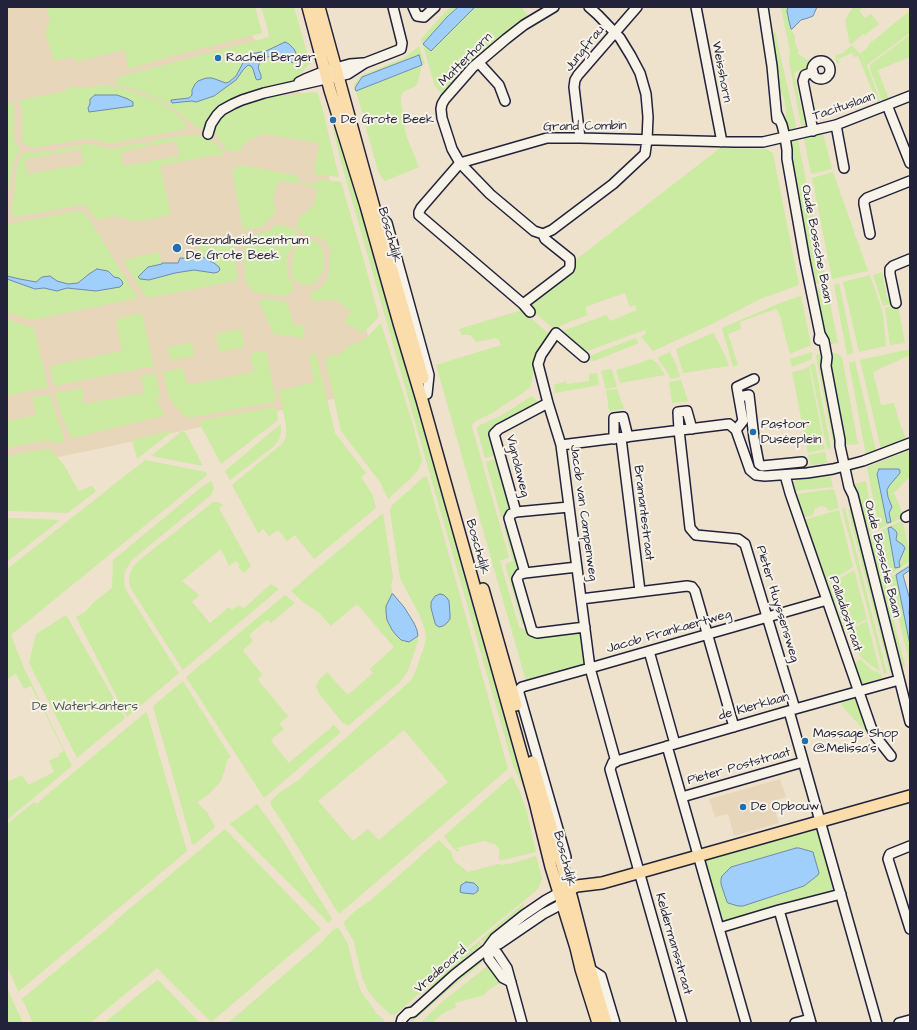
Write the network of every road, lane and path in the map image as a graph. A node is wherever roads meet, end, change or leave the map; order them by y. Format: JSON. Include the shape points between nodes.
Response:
{"nodes":[{"id":1,"x":308,"y":7,"type":"edge"},
{"id":2,"x":319,"y":7,"type":"edge"},
{"id":3,"x":393,"y":7,"type":"edge"},
{"id":4,"x":413,"y":7,"type":"edge"},
{"id":5,"x":435,"y":7,"type":"edge"},
{"id":6,"x":554,"y":7,"type":"edge"},
{"id":7,"x":588,"y":7,"type":"edge"},
{"id":8,"x":637,"y":7,"type":"edge"},
{"id":9,"x":696,"y":7,"type":"edge"},
{"id":10,"x":763,"y":7,"type":"edge"},
{"id":11,"x":615,"y":32,"type":"junction"},
{"id":12,"x":479,"y":63,"type":"junction"},
{"id":13,"x":813,"y":72,"type":"dead end"},
{"id":14,"x":331,"y":74,"type":"junction"},
{"id":15,"x":910,"y":96,"type":"edge"},
{"id":16,"x":505,"y":101,"type":"dead end"},
{"id":17,"x":887,"y":105,"type":"junction"},
{"id":18,"x":836,"y":125,"type":"junction"},
{"id":19,"x":813,"y":131,"type":"junction"},
{"id":20,"x":208,"y":134,"type":"dead end"},
{"id":21,"x":580,"y":138,"type":"junction"},
{"id":22,"x":782,"y":138,"type":"junction"},
{"id":23,"x":647,"y":140,"type":"junction"},
{"id":24,"x":721,"y":142,"type":"junction"},
{"id":25,"x":460,"y":163,"type":"junction"},
{"id":26,"x":910,"y":163,"type":"edge"},
{"id":27,"x":844,"y":168,"type":"dead end"},
{"id":28,"x":910,"y":181,"type":"edge"},
{"id":29,"x":543,"y":234,"type":"junction"},
{"id":30,"x":870,"y":234,"type":"dead end"},
{"id":31,"x":910,"y":259,"type":"edge"},
{"id":32,"x":896,"y":303,"type":"dead end"},
{"id":33,"x":523,"y":304,"type":"junction"},
{"id":34,"x":530,"y":312,"type":"dead end"},
{"id":35,"x":584,"y":357,"type":"dead end"},
{"id":36,"x":754,"y":379,"type":"dead end"},
{"id":37,"x":739,"y":397,"type":"junction"},
{"id":38,"x":548,"y":403,"type":"junction"},
{"id":39,"x":692,"y":429,"type":"junction"},
{"id":40,"x":679,"y":430,"type":"junction"},
{"id":41,"x":736,"y":430,"type":"junction"},
{"id":42,"x":621,"y":438,"type":"junction"},
{"id":43,"x":910,"y":443,"type":"edge"},
{"id":44,"x":562,"y":445,"type":"junction"},
{"id":45,"x":802,"y":462,"type":"dead end"},
{"id":46,"x":846,"y":465,"type":"junction"},
{"id":47,"x":785,"y":475,"type":"junction"},
{"id":48,"x":569,"y":507,"type":"junction"},
{"id":49,"x":516,"y":512,"type":"junction"},
{"id":50,"x":577,"y":567,"type":"junction"},
{"id":51,"x":525,"y":573,"type":"junction"},
{"id":52,"x":640,"y":591,"type":"junction"},
{"id":53,"x":581,"y":599,"type":"junction"},
{"id":54,"x":827,"y":600,"type":"junction"},
{"id":55,"x":767,"y":617,"type":"junction"},
{"id":56,"x":585,"y":627,"type":"junction"},
{"id":57,"x":708,"y":634,"type":"junction"},
{"id":58,"x":649,"y":651,"type":"junction"},
{"id":59,"x":590,"y":668,"type":"junction"},
{"id":60,"x":899,"y":680,"type":"junction"},
{"id":61,"x":519,"y":690,"type":"joint"},
{"id":62,"x":858,"y":691,"type":"junction"},
{"id":63,"x":792,"y":710,"type":"junction"},
{"id":64,"x":910,"y":722,"type":"edge"},
{"id":65,"x":734,"y":727,"type":"junction"},
{"id":66,"x":671,"y":745,"type":"junction"},
{"id":67,"x":891,"y":756,"type":"dead end"},
{"id":68,"x":616,"y":762,"type":"junction"},
{"id":69,"x":803,"y":762,"type":"junction"},
{"id":70,"x":910,"y":796,"type":"edge"},
{"id":71,"x":682,"y":797,"type":"junction"},
{"id":72,"x":820,"y":821,"type":"junction"},
{"id":73,"x":910,"y":846,"type":"edge"},
{"id":74,"x":698,"y":856,"type":"junction"},
{"id":75,"x":562,"y":863,"type":"junction"},
{"id":76,"x":640,"y":873,"type":"junction"},
{"id":77,"x":841,"y":894,"type":"junction"},
{"id":78,"x":565,"y":896,"type":"junction"},
{"id":79,"x":779,"y":910,"type":"junction"},
{"id":80,"x":718,"y":928,"type":"junction"},
{"id":81,"x":910,"y":929,"type":"edge"},
{"id":82,"x":486,"y":949,"type":"junction"},
{"id":83,"x":590,"y":969,"type":"junction"},
{"id":84,"x":413,"y":1012,"type":"junction"},
{"id":85,"x":910,"y":1020,"type":"edge"},
{"id":86,"x":811,"y":1021,"type":"edge"},
{"id":87,"x":401,"y":1023,"type":"edge"},
{"id":88,"x":404,"y":1023,"type":"edge"},
{"id":89,"x":522,"y":1023,"type":"edge"},
{"id":90,"x":598,"y":1023,"type":"edge"},
{"id":91,"x":606,"y":1023,"type":"edge"},
{"id":92,"x":615,"y":1023,"type":"edge"},
{"id":93,"x":682,"y":1023,"type":"edge"},
{"id":94,"x":746,"y":1023,"type":"edge"},
{"id":95,"x":795,"y":1023,"type":"edge"},
{"id":96,"x":877,"y":1023,"type":"edge"},
{"id":97,"x":899,"y":1023,"type":"edge"}],
"edges":[{"from":1,"to":14,"type":"main road","name":"Boschdijk"},
{"from":2,"to":14,"type":"main road","name":"Boschdijk"},
{"from":3,"to":14,"type":"street","via":[[402,43],[401,50],[365,63],[350,64]]},
{"from":4,"to":5,"type":"street","via":[[417,16],[424,17]]},
{"from":6,"to":12,"type":"street","name":"Matterhorn","via":[[518,30]]},
{"from":7,"to":11,"type":"street"},
{"from":8,"to":11,"type":"street","name":"Jungfrau"},
{"from":9,"to":24,"type":"street","name":"Weisshorn"},
{"from":10,"to":22,"type":"street","name":"Oude Bossche Baan"},
{"from":11,"to":21,"type":"street","name":"Jungfrau","via":[[575,80]]},
{"from":11,"to":23,"type":"street","via":[[640,73],[647,102]]},
{"from":12,"to":16,"type":"street","via":[[499,85]]},
{"from":12,"to":25,"type":"street","name":"Matterhorn","via":[[450,94],[441,109],[452,149]]},
{"from":13,"to":19,"type":"street","via":[[805,74],[803,81]]},
{"from":14,"to":20,"type":"street","via":[[233,104],[222,110],[211,124]]},
{"from":14,"to":75,"type":"main road","name":"Boschdijk","via":[[344,94],[375,211]]},
{"from":14,"to":78,"type":"main road","name":"Boschdijk","via":[[535,802]]},
{"from":15,"to":17,"type":"street","name":"Tacituslaan"},
{"from":17,"to":18,"type":"street","name":"Tacituslaan"},
{"from":17,"to":26,"type":"street"},
{"from":18,"to":19,"type":"street","name":"Tacituslaan"},
{"from":18,"to":27,"type":"street"},
{"from":19,"to":22,"type":"street","name":"Tacituslaan"},
{"from":21,"to":23,"type":"street","name":"Grand Combin"},
{"from":21,"to":25,"type":"street","name":"Grand Combin","via":[[547,138]]},
{"from":22,"to":24,"type":"street","name":"Grand Combin","via":[[763,142]]},
{"from":22,"to":46,"type":"street","name":"Oude Bossche Baan","via":[[787,150],[805,262],[820,334],[824,341],[826,366]]},
{"from":23,"to":24,"type":"street","name":"Grand Combin"},
{"from":23,"to":29,"type":"street","via":[[645,154],[613,184]]},
{"from":25,"to":29,"type":"street","name":"Matterhorn","via":[[490,194],[534,231]]},
{"from":25,"to":33,"type":"street","via":[[421,208],[419,215]]},
{"from":28,"to":30,"type":"street","via":[[864,201]]},
{"from":29,"to":33,"type":"street","name":"Matterhorn","via":[[545,239],[570,259],[570,266]]},
{"from":31,"to":32,"type":"street","via":[[890,269]]},
{"from":33,"to":34,"type":"street"},
{"from":35,"to":38,"type":"street","name":"Jacob van Campenweg","via":[[556,333],[538,364]]},
{"from":36,"to":37,"type":"street","via":[[737,387]]},
{"from":37,"to":41,"type":"street","via":[[743,421]]},
{"from":37,"to":45,"type":"street","via":[[749,395],[759,464],[762,466]]},
{"from":38,"to":44,"type":"street","name":"Jacob van Campenweg"},
{"from":38,"to":49,"type":"street","name":"Vignolaweg","via":[[499,428],[494,434]]},
{"from":39,"to":40,"type":"street"},
{"from":39,"to":40,"type":"street","name":"Pieter Huyssensweg","via":[[687,411],[678,412]]},
{"from":39,"to":41,"type":"street","via":[[729,424]]},
{"from":40,"to":42,"type":"street"},
{"from":40,"to":55,"type":"street","name":"Pieter Huyssensweg","via":[[690,528],[696,535],[738,539],[745,544]]},
{"from":41,"to":47,"type":"street","via":[[750,470],[756,475]]},
{"from":42,"to":44,"type":"street"},
{"from":42,"to":52,"type":"street","name":"Bramantestraat"},
{"from":43,"to":46,"type":"street"},
{"from":44,"to":48,"type":"street","name":"Jacob van Campenweg"},
{"from":46,"to":47,"type":"street"},
{"from":46,"to":60,"type":"street","name":"Oude Bossche Baan"},
{"from":47,"to":54,"type":"street","name":"Palladiostraat"},
{"from":48,"to":49,"type":"street","name":"Vignolaweg"},
{"from":48,"to":50,"type":"street","name":"Jacob van Campenweg"},
{"from":49,"to":51,"type":"street","via":[[509,518]]},
{"from":50,"to":51,"type":"street"},
{"from":50,"to":53,"type":"street","name":"Jacob van Campenweg"},
{"from":51,"to":56,"type":"street","via":[[520,574],[517,579],[532,631],[537,633]]},
{"from":52,"to":53,"type":"street"},
{"from":52,"to":57,"type":"street","via":[[692,587]]},
{"from":53,"to":56,"type":"street","name":"Jacob van Campenweg"},
{"from":54,"to":55,"type":"street","name":"Jacob Frankaertweg"},
{"from":54,"to":62,"type":"street","name":"Palladiostraat"},
{"from":55,"to":57,"type":"street","name":"Jacob Frankaertweg"},
{"from":55,"to":63,"type":"street","name":"Pieter Huyssensweg"},
{"from":56,"to":59,"type":"street","name":"Jacob van Campenweg"},
{"from":57,"to":58,"type":"street","name":"Jacob Frankaertweg"},
{"from":57,"to":65,"type":"street"},
{"from":58,"to":59,"type":"street","name":"Jacob Frankaertweg"},
{"from":58,"to":66,"type":"street"},
{"from":59,"to":61,"type":"street","name":"Jacob Frankaertweg"},
{"from":59,"to":68,"type":"street","name":"Jacob van Campenweg"},
{"from":60,"to":62,"type":"street","name":"de Klerklaan"},
{"from":60,"to":64,"type":"street","name":"Oude Bossche Baan"},
{"from":61,"to":75,"type":"street","name":"Boschdijk","via":[[566,857]]},
{"from":62,"to":63,"type":"street","name":"de Klerklaan"},
{"from":62,"to":67,"type":"street","name":"Palladiostraat","via":[[876,737]]},
{"from":63,"to":65,"type":"street","name":"de Klerklaan"},
{"from":63,"to":69,"type":"street","name":"Pieter Huyssensweg"},
{"from":65,"to":66,"type":"street","name":"de Klerklaan"},
{"from":66,"to":68,"type":"street","name":"de Klerklaan"},
{"from":66,"to":71,"type":"street"},
{"from":68,"to":76,"type":"street","name":"Keldermansstraat","via":[[613,762],[610,770]]},
{"from":69,"to":71,"type":"street","name":"Pieter Poststraat"},
{"from":69,"to":72,"type":"street","name":"Pieter Huyssensweg"},
{"from":70,"to":72,"type":"main road"},
{"from":71,"to":74,"type":"street"},
{"from":72,"to":74,"type":"main road"},
{"from":72,"to":77,"type":"street","name":"Pieter Huyssensweg"},
{"from":73,"to":81,"type":"street","via":[[890,854],[888,859]]},
{"from":74,"to":76,"type":"main road"},
{"from":74,"to":80,"type":"street"},
{"from":75,"to":78,"type":"main road","name":"Boschdijk"},
{"from":76,"to":78,"type":"main road","via":[[602,884],[577,886]]},
{"from":76,"to":93,"type":"street","name":"Keldermansstraat"},
{"from":77,"to":79,"type":"street"},
{"from":77,"to":96,"type":"street","name":"Pieter Huyssensweg"},
{"from":78,"to":82,"type":"street","name":"Vredeoord","via":[[546,900],[495,938]]},
{"from":78,"to":83,"type":"main road","name":"Boschdijk"},
{"from":78,"to":90,"type":"main road","name":"Boschdijk","via":[[581,969]]},
{"from":79,"to":80,"type":"street"},
{"from":79,"to":86,"type":"street"},
{"from":80,"to":94,"type":"street"},
{"from":82,"to":84,"type":"street","name":"Vredeoord"},
{"from":82,"to":89,"type":"street","via":[[489,959],[503,978],[511,982]]},
{"from":83,"to":91,"type":"main road","name":"Boschdijk"},
{"from":83,"to":92,"type":"street","name":"Boschdijk","via":[[601,976]]},
{"from":84,"to":87,"type":"street","name":"Vredeoord","via":[[408,1013]]},
{"from":84,"to":88,"type":"street","name":"Vredeoord"},
{"from":85,"to":97,"type":"street"},
{"from":86,"to":95,"type":"street"}]}
